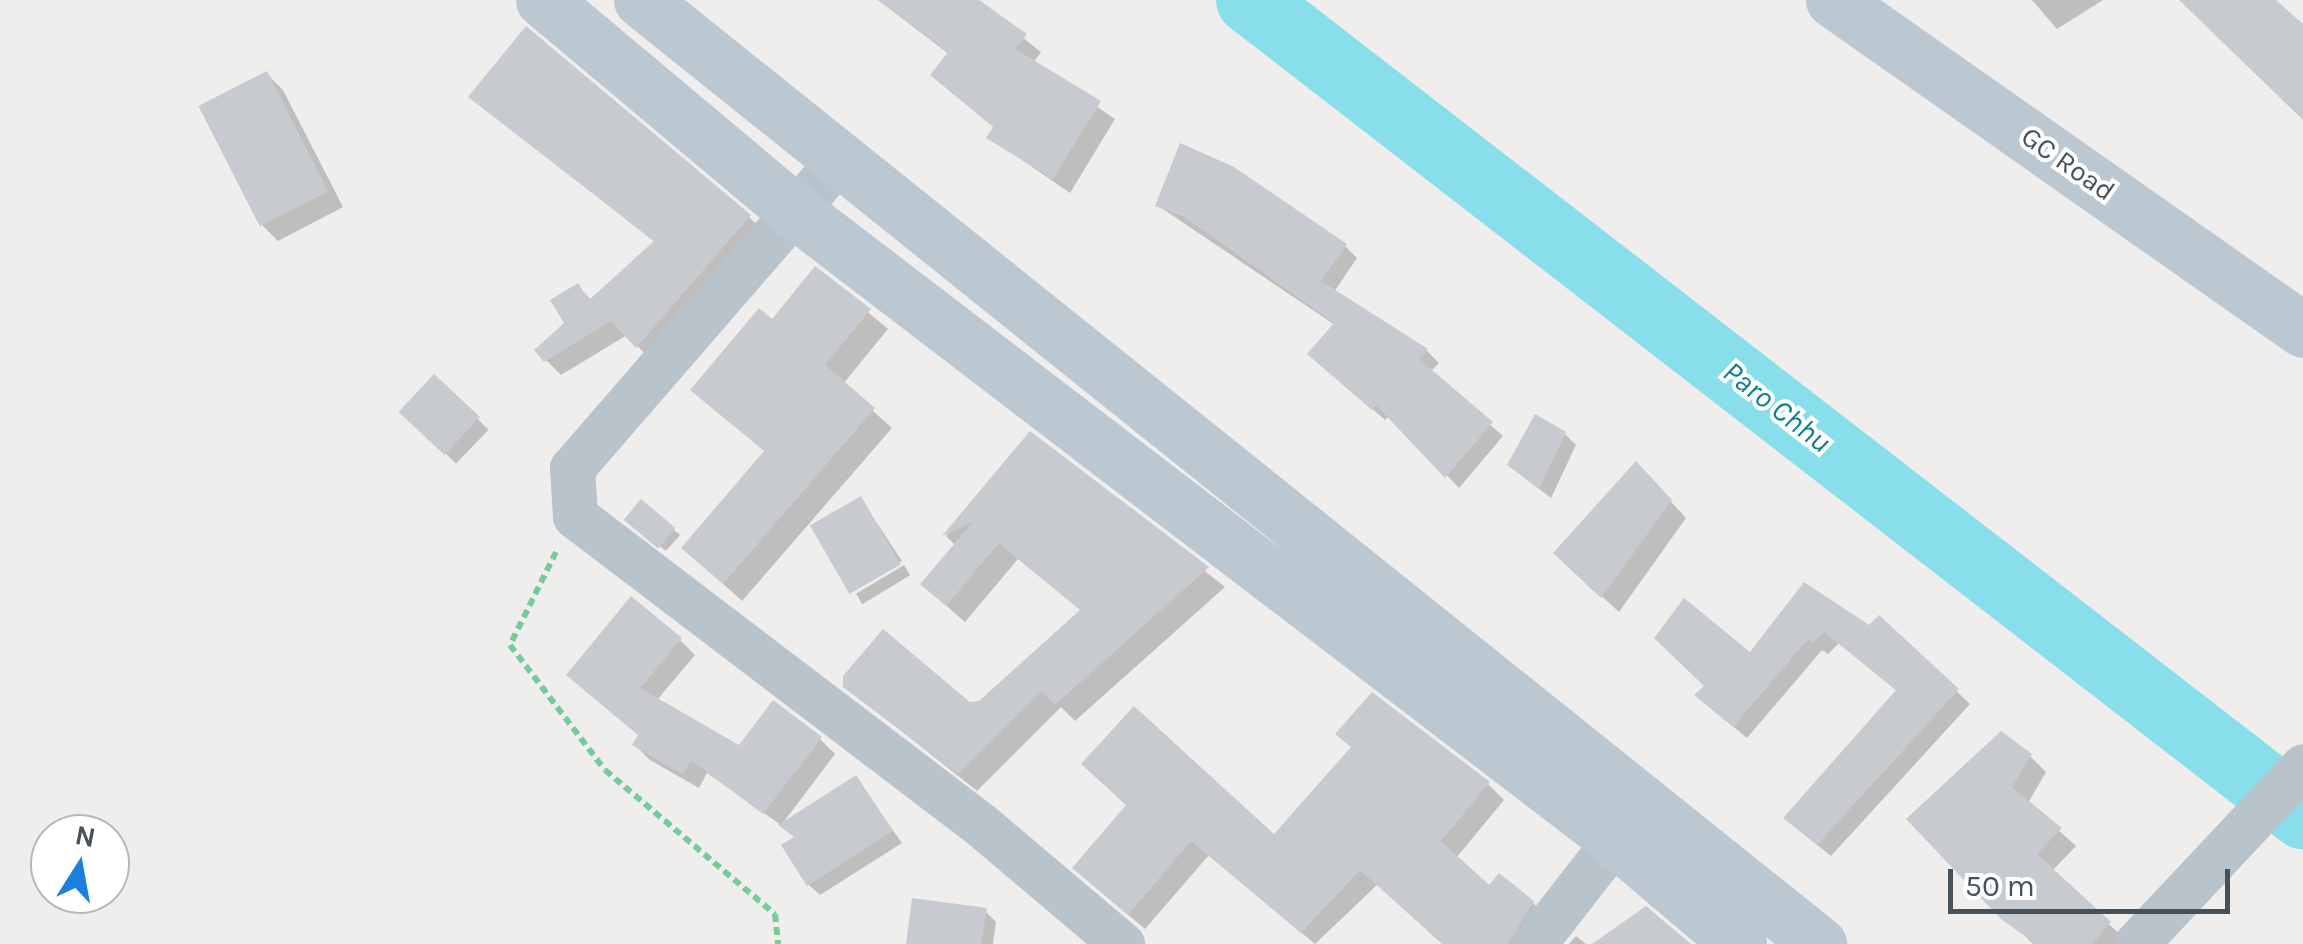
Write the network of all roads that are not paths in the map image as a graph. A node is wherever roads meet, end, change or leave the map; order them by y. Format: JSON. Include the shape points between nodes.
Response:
{"nodes":[{"id":1,"x":543,"y":0,"type":"edge"},
{"id":2,"x":641,"y":0,"type":"edge"},
{"id":3,"x":1833,"y":0,"type":"edge"},
{"id":4,"x":839,"y":160,"type":"junction"},
{"id":5,"x":791,"y":208,"type":"junction"},
{"id":6,"x":2303,"y":330,"type":"edge"},
{"id":7,"x":2303,"y":766,"type":"edge"},
{"id":8,"x":1628,"y":821,"type":"junction"},
{"id":9,"x":1122,"y":944,"type":"edge"},
{"id":10,"x":1534,"y":944,"type":"edge"},
{"id":11,"x":1738,"y":944,"type":"edge"},
{"id":12,"x":1819,"y":944,"type":"edge"},
{"id":13,"x":2136,"y":944,"type":"edge"}],
"edges":[{"from":1,"to":5,"type":"street"},
{"from":2,"to":4,"type":"street"},
{"from":3,"to":6,"type":"street","name":"GC Road"},
{"from":4,"to":5,"type":"street"},
{"from":4,"to":8,"type":"street"},
{"from":5,"to":8,"type":"street"},
{"from":5,"to":9,"type":"street","via":[[572,468],[575,516],[981,825]]},
{"from":7,"to":13,"type":"street"},
{"from":8,"to":10,"type":"street"},
{"from":8,"to":11,"type":"street"},
{"from":8,"to":12,"type":"street"}]}
